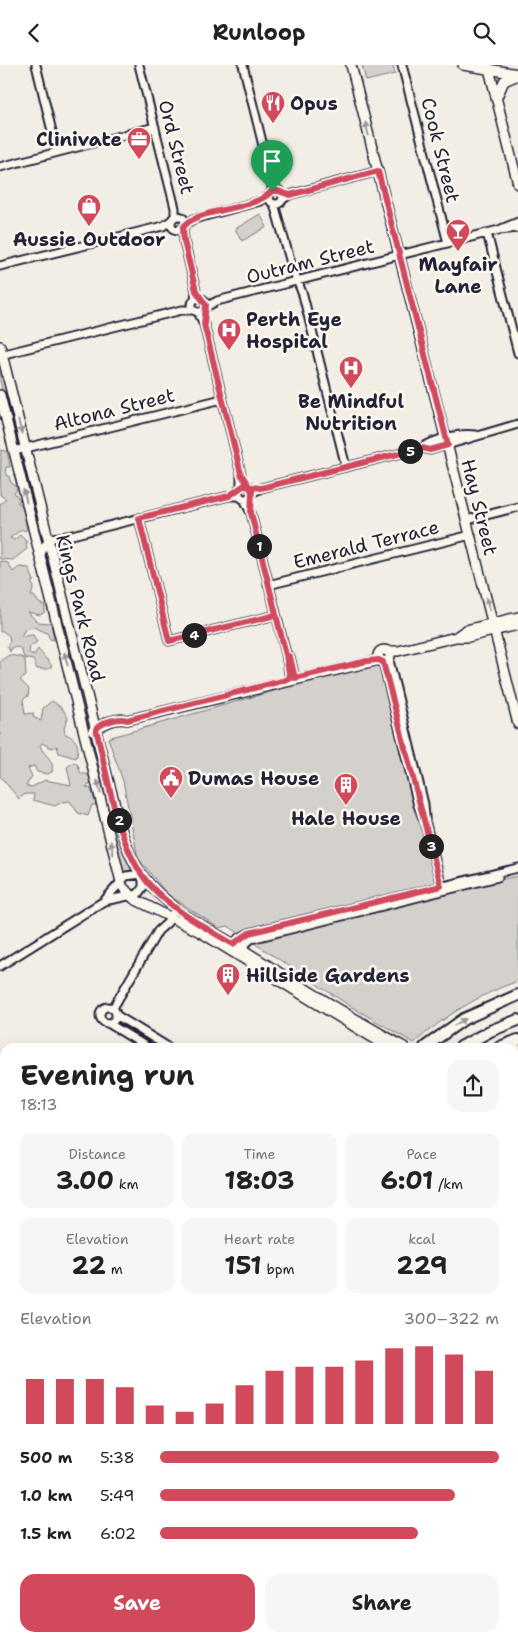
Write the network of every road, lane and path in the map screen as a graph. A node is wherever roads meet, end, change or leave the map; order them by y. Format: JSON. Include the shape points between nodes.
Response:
{"nodes":[{"id":1,"x":36,"y":65,"type":"edge"},
{"id":2,"x":140,"y":65,"type":"edge"},
{"id":3,"x":243,"y":65,"type":"edge"},
{"id":4,"x":351,"y":65,"type":"edge"},
{"id":5,"x":402,"y":65,"type":"edge"},
{"id":6,"x":463,"y":65,"type":"edge"},
{"id":7,"x":488,"y":67,"type":"edge"},
{"id":8,"x":518,"y":74,"type":"edge"},
{"id":9,"x":496,"y":99,"type":"junction"},
{"id":10,"x":155,"y":127,"type":"junction"},
{"id":11,"x":57,"y":152,"type":"junction"},
{"id":12,"x":0,"y":167,"type":"edge"},
{"id":13,"x":378,"y":171,"type":"junction"},
{"id":14,"x":518,"y":184,"type":"edge"},
{"id":15,"x":276,"y":197,"type":"junction"},
{"id":16,"x":179,"y":222,"type":"junction"},
{"id":17,"x":518,"y":222,"type":"edge"},
{"id":18,"x":518,"y":228,"type":"edge"},
{"id":19,"x":499,"y":230,"type":"junction"},
{"id":20,"x":487,"y":233,"type":"junction"},
{"id":21,"x":448,"y":243,"type":"junction"},
{"id":22,"x":400,"y":255,"type":"junction"},
{"id":23,"x":0,"y":267,"type":"edge"},
{"id":24,"x":298,"y":281,"type":"junction"},
{"id":25,"x":199,"y":305,"type":"junction"},
{"id":26,"x":1,"y":352,"type":"edge"},
{"id":27,"x":518,"y":353,"type":"edge"},
{"id":28,"x":0,"y":395,"type":"edge"},
{"id":29,"x":222,"y":399,"type":"junction"},
{"id":30,"x":518,"y":424,"type":"edge"},
{"id":31,"x":447,"y":442,"type":"junction"},
{"id":32,"x":26,"y":448,"type":"junction"},
{"id":33,"x":14,"y":451,"type":"junction"},
{"id":34,"x":346,"y":467,"type":"junction"},
{"id":35,"x":246,"y":491,"type":"junction"},
{"id":36,"x":518,"y":507,"type":"edge"},
{"id":37,"x":139,"y":518,"type":"junction"},
{"id":38,"x":467,"y":520,"type":"junction"},
{"id":39,"x":33,"y":530,"type":"junction"},
{"id":40,"x":471,"y":535,"type":"junction"},
{"id":41,"x":48,"y":542,"type":"junction"},
{"id":42,"x":40,"y":557,"type":"junction"},
{"id":43,"x":268,"y":585,"type":"junction"},
{"id":44,"x":276,"y":615,"type":"junction"},
{"id":45,"x":518,"y":617,"type":"edge"},
{"id":46,"x":518,"y":625,"type":"edge"},
{"id":47,"x":494,"y":627,"type":"junction"},
{"id":48,"x":384,"y":657,"type":"junction"},
{"id":49,"x":292,"y":679,"type":"junction"},
{"id":50,"x":78,"y":706,"type":"junction"},
{"id":51,"x":518,"y":724,"type":"edge"},
{"id":52,"x":97,"y":728,"type":"junction"},
{"id":53,"x":92,"y":761,"type":"junction"},
{"id":54,"x":518,"y":867,"type":"edge"},
{"id":55,"x":518,"y":872,"type":"edge"},
{"id":56,"x":142,"y":875,"type":"junction"},
{"id":57,"x":120,"y":881,"type":"junction"},
{"id":58,"x":441,"y":889,"type":"junction"},
{"id":59,"x":131,"y":897,"type":"junction"},
{"id":60,"x":104,"y":901,"type":"junction"},
{"id":61,"x":156,"y":910,"type":"junction"},
{"id":62,"x":173,"y":912,"type":"junction"},
{"id":63,"x":158,"y":931,"type":"junction"},
{"id":64,"x":234,"y":949,"type":"junction"},
{"id":65,"x":0,"y":965,"type":"edge"},
{"id":66,"x":518,"y":995,"type":"edge"},
{"id":67,"x":114,"y":1012,"type":"junction"},
{"id":68,"x":518,"y":1021,"type":"edge"},
{"id":69,"x":108,"y":1023,"type":"junction"},
{"id":70,"x":140,"y":1043,"type":"edge"},
{"id":71,"x":162,"y":1043,"type":"edge"},
{"id":72,"x":382,"y":1043,"type":"edge"},
{"id":73,"x":397,"y":1043,"type":"edge"},
{"id":74,"x":431,"y":1043,"type":"edge"},
{"id":75,"x":468,"y":1043,"type":"edge"}],
"edges":[{"from":1,"to":11,"type":"street"},
{"from":2,"to":10,"type":"street","name":"Ord Street"},
{"from":3,"to":15,"type":"street"},
{"from":13,"to":4,"type":"main road","name":"Hay Street","one_way":true},
{"from":5,"to":21,"type":"street","name":"Cook Street"},
{"from":6,"to":7,"type":"main road"},
{"from":7,"to":8,"type":"main road"},
{"from":7,"to":9,"type":"main road"},
{"from":8,"to":9,"type":"main road","via":[[504,81]]},
{"from":9,"to":14,"type":"main road"},
{"from":10,"to":11,"type":"street"},
{"from":10,"to":16,"type":"street","name":"Ord Street"},
{"from":11,"to":12,"type":"street"},
{"from":13,"to":15,"type":"street"},
{"from":13,"to":22,"type":"main road","name":"Hay Street"},
{"from":15,"to":16,"type":"street"},
{"from":15,"to":24,"type":"street"},
{"from":16,"to":23,"type":"street"},
{"from":16,"to":25,"type":"street"},
{"from":17,"to":19,"type":"street","name":"Outram Street"},
{"from":18,"to":19,"type":"street","name":"Outram Street"},
{"from":19,"to":20,"type":"street","name":"Outram Street"},
{"from":20,"to":21,"type":"street","name":"Outram Street"},
{"from":20,"to":27,"type":"street"},
{"from":21,"to":22,"type":"street","name":"Outram Street"},
{"from":22,"to":24,"type":"street","name":"Outram Street"},
{"from":22,"to":31,"type":"main road","name":"Hay Street"},
{"from":24,"to":25,"type":"street","name":"Outram Street"},
{"from":24,"to":34,"type":"street"},
{"from":25,"to":26,"type":"street","name":"Outram Street"},
{"from":25,"to":29,"type":"street"},
{"from":26,"to":32,"type":"main road","name":"Kings Park Road","one_way":true},
{"from":28,"to":33,"type":"main road","name":"Kings Park Road"},
{"from":29,"to":32,"type":"street","name":"Altona Street"},
{"from":29,"to":35,"type":"street"},
{"from":30,"to":31,"type":"street","via":[[474,435],[467,440]]},
{"from":31,"to":34,"type":"street","via":[[430,450],[422,448]]},
{"from":31,"to":38,"type":"main road","name":"Hay Street"},
{"from":32,"to":33,"type":"street","name":"Altona Street"},
{"from":32,"to":41,"type":"main road","name":"Kings Park Road"},
{"from":39,"to":33,"type":"main road","name":"Kings Park Road","one_way":true},
{"from":34,"to":35,"type":"street"},
{"from":35,"to":37,"type":"street"},
{"from":35,"to":43,"type":"street"},
{"from":36,"to":38,"type":"street"},
{"from":37,"to":41,"type":"street","via":[[52,538]]},
{"from":37,"to":44,"type":"street","via":[[169,641]]},
{"from":38,"to":40,"type":"main road","name":"Hay Street"},
{"from":39,"to":41,"type":"street"},
{"from":39,"to":42,"type":"main road","name":"Kings Park Road"},
{"from":40,"to":43,"type":"street","name":"Emerald Terrace"},
{"from":47,"to":40,"type":"main road","name":"Hay Street","one_way":true},
{"from":41,"to":42,"type":"street"},
{"from":41,"to":52,"type":"main road","name":"Kings Park Road"},
{"from":50,"to":42,"type":"main road","name":"Kings Park Road","one_way":true},
{"from":43,"to":44,"type":"street"},
{"from":44,"to":49,"type":"street"},
{"from":45,"to":47,"type":"main road"},
{"from":46,"to":47,"type":"main road"},
{"from":47,"to":48,"type":"main road","via":[[468,637],[456,637]]},
{"from":47,"to":51,"type":"main road","name":"Hay Street"},
{"from":48,"to":49,"type":"main road"},
{"from":48,"to":58,"type":"street","via":[[424,804],[425,823]]},
{"from":49,"to":52,"type":"main road","via":[[127,720],[124,724]]},
{"from":50,"to":52,"type":"main road","via":[[86,721]]},
{"from":50,"to":53,"type":"main road","name":"Kings Park Road"},
{"from":52,"to":53,"type":"main road","via":[[91,735]]},
{"from":52,"to":56,"type":"main road","name":"Kings Park Road","via":[[126,844]]},
{"from":57,"to":53,"type":"main road","name":"Kings Park Road","one_way":true},
{"from":54,"to":58,"type":"street"},
{"from":55,"to":58,"type":"street"},
{"from":56,"to":57,"type":"street","via":[[128,875]]},
{"from":56,"to":59,"type":"street","via":[[140,892]]},
{"from":56,"to":62,"type":"main road","name":"Kings Park Road"},
{"from":57,"to":59,"type":"main road"},
{"from":57,"to":60,"type":"street"},
{"from":58,"to":64,"type":"street","via":[[249,933]]},
{"from":59,"to":60,"type":"street"},
{"from":59,"to":61,"type":"main road"},
{"from":60,"to":65,"type":"street"},
{"from":61,"to":62,"type":"main road"},
{"from":61,"to":63,"type":"street","via":[[160,917]]},
{"from":62,"to":63,"type":"street"},
{"from":62,"to":64,"type":"main road"},
{"from":63,"to":67,"type":"street"},
{"from":64,"to":72,"type":"main road"},
{"from":64,"to":73,"type":"main road"},
{"from":74,"to":66,"type":"highway","one_way":true,"via":[[464,1019]]},
{"from":67,"to":69,"type":"street","via":[[114,1021]]},
{"from":67,"to":69,"type":"street","via":[[106,1007],[100,1011],[102,1020]]},
{"from":67,"to":71,"type":"street"},
{"from":68,"to":75,"type":"highway"},
{"from":69,"to":70,"type":"street"}]}
